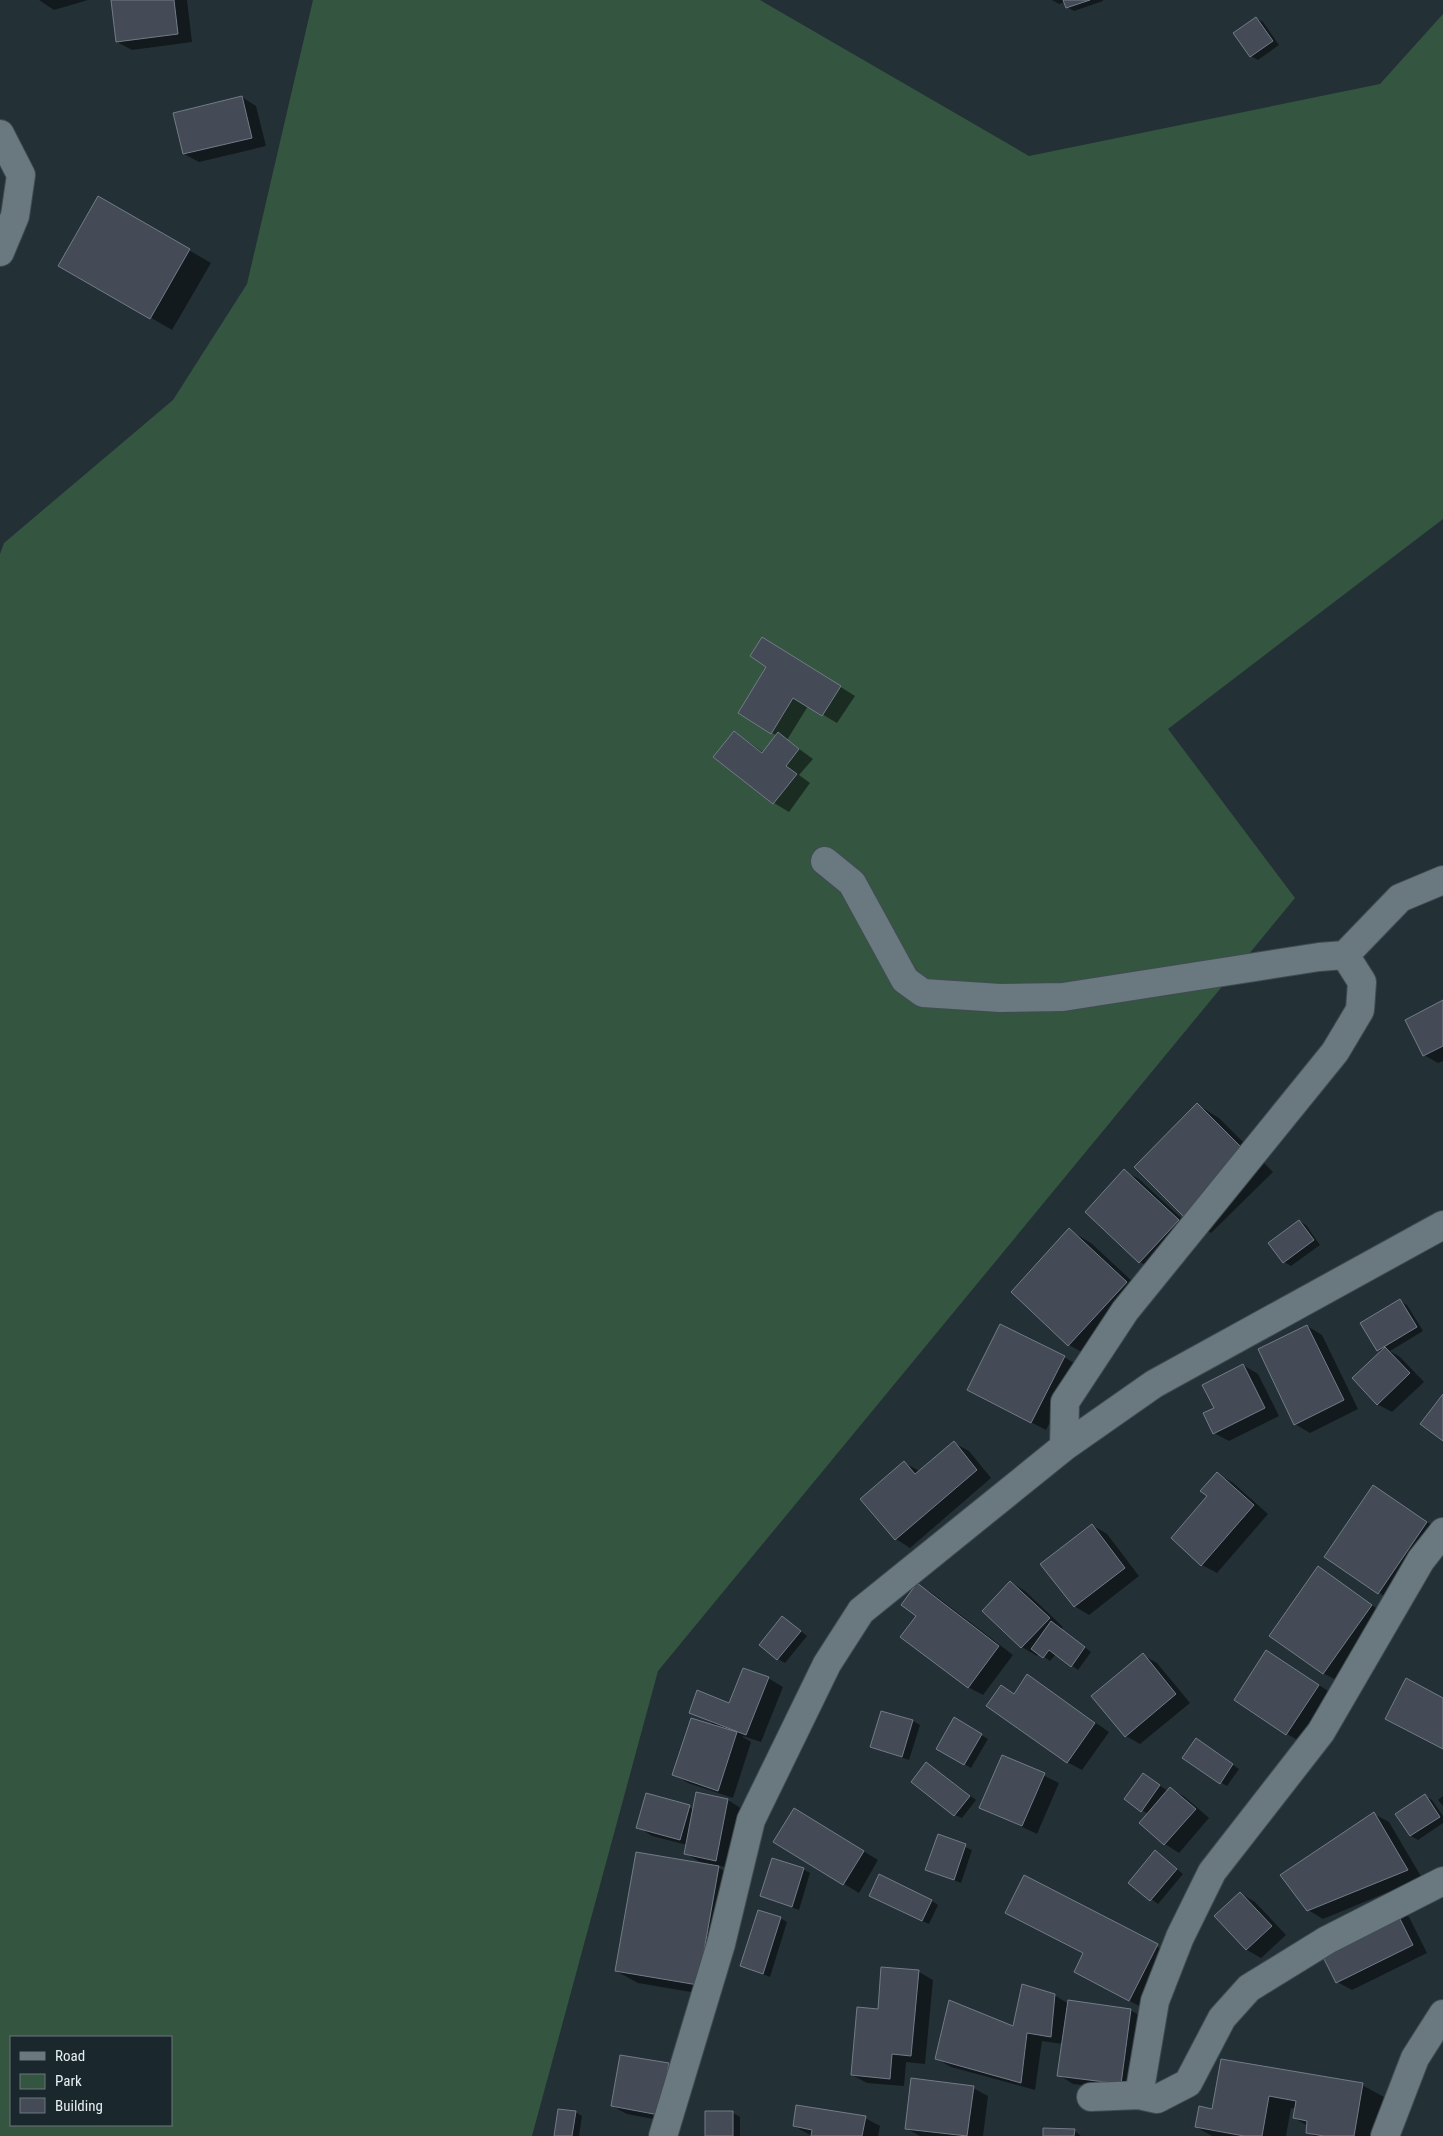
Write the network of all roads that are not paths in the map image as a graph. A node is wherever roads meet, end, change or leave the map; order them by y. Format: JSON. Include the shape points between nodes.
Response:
{"nodes":[{"id":1,"x":0,"y":134,"type":"edge"},
{"id":2,"x":0,"y":252,"type":"edge"},
{"id":3,"x":824,"y":861,"type":"dead end"},
{"id":4,"x":1443,"y":880,"type":"edge"},
{"id":5,"x":1345,"y":955,"type":"junction"},
{"id":6,"x":1443,"y":1225,"type":"edge"},
{"id":7,"x":1064,"y":1447,"type":"junction"},
{"id":8,"x":1443,"y":1532,"type":"edge"},
{"id":9,"x":1443,"y":1881,"type":"edge"},
{"id":10,"x":1443,"y":2014,"type":"edge"},
{"id":11,"x":1139,"y":2095,"type":"junction"},
{"id":12,"x":1091,"y":2097,"type":"dead end"},
{"id":13,"x":664,"y":2136,"type":"edge"},
{"id":14,"x":1384,"y":2136,"type":"edge"}],
"edges":[{"from":1,"to":2,"type":"street","via":[[21,175],[15,216]]},
{"from":3,"to":5,"type":"street","via":[[852,882],[905,980],[923,993],[1000,998],[1063,997],[1318,956]]},
{"from":4,"to":5,"type":"street","via":[[1400,898]]},
{"from":5,"to":7,"type":"street","via":[[1362,982],[1360,1010],[1335,1052],[1124,1311],[1065,1402]]},
{"from":6,"to":7,"type":"street","via":[[1154,1384]]},
{"from":7,"to":13,"type":"street","via":[[861,1611],[827,1664],[751,1820],[720,1944]]},
{"from":8,"to":11,"type":"street","via":[[1422,1560],[1321,1732],[1212,1872],[1180,1937],[1155,2001]]},
{"from":9,"to":11,"type":"street","via":[[1327,1940],[1249,1988],[1222,2018],[1188,2083],[1157,2099]]},
{"from":10,"to":14,"type":"street","via":[[1415,2058]]},
{"from":11,"to":12,"type":"street"}]}
